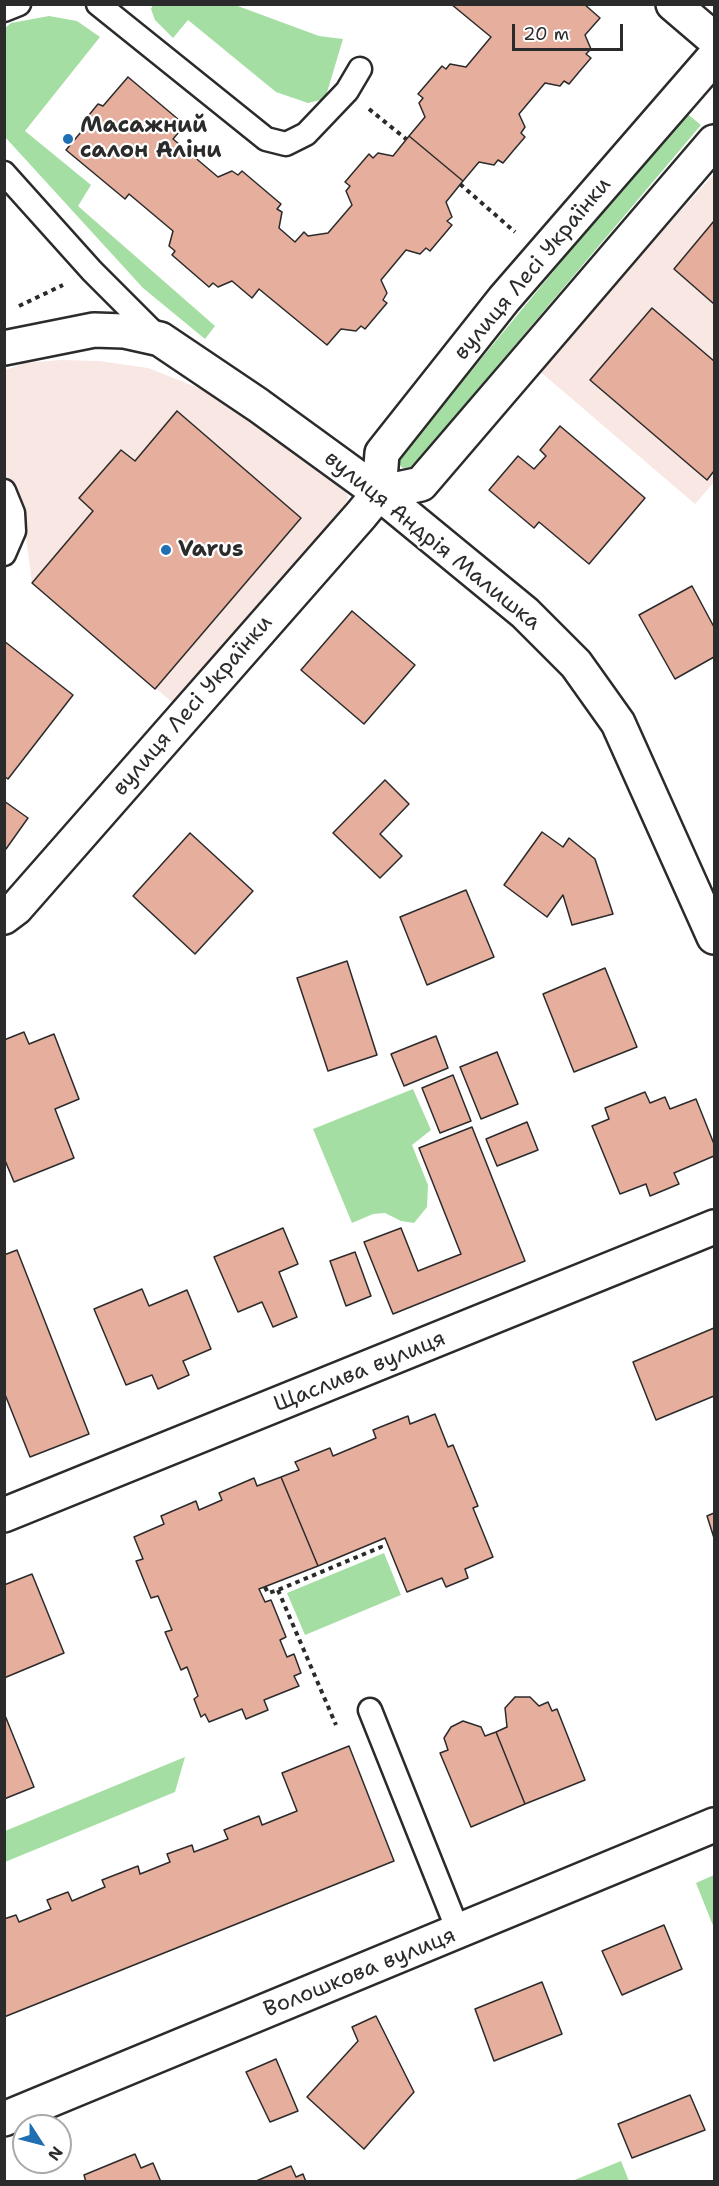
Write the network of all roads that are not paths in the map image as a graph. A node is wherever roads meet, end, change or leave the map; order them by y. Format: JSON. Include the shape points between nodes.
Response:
{"nodes":[{"id":1,"x":19,"y":4,"type":"edge"},
{"id":2,"x":98,"y":4,"type":"edge"},
{"id":3,"x":673,"y":4,"type":"edge"},
{"id":4,"x":4,"y":10,"type":"edge"},
{"id":5,"x":714,"y":39,"type":"edge"},
{"id":6,"x":714,"y":57,"type":"edge"},
{"id":7,"x":360,"y":69,"type":"dead end"},
{"id":8,"x":714,"y":142,"type":"edge"},
{"id":9,"x":4,"y":173,"type":"edge"},
{"id":10,"x":160,"y":339,"type":"junction"},
{"id":11,"x":4,"y":348,"type":"edge"},
{"id":12,"x":4,"y":491,"type":"edge"},
{"id":13,"x":379,"y":493,"type":"junction"},
{"id":14,"x":4,"y":554,"type":"edge"},
{"id":15,"x":4,"y":918,"type":"edge"},
{"id":16,"x":714,"y":937,"type":"edge"},
{"id":17,"x":714,"y":1227,"type":"edge"},
{"id":18,"x":4,"y":1515,"type":"edge"},
{"id":19,"x":370,"y":1710,"type":"dead end"},
{"id":20,"x":714,"y":1825,"type":"edge"},
{"id":21,"x":459,"y":1933,"type":"junction"},
{"id":22,"x":4,"y":2120,"type":"edge"}],
"edges":[{"from":1,"to":4,"type":"lane"},
{"from":2,"to":7,"type":"lane","via":[[266,139],[286,144],[306,134],[347,91]]},
{"from":3,"to":5,"type":"street"},
{"from":6,"to":13,"type":"street","name":"вулиця Лесі Українки","via":[[504,300],[382,453]]},
{"from":8,"to":13,"type":"street","via":[[421,484]]},
{"from":9,"to":10,"type":"lane"},
{"from":10,"to":11,"type":"street","name":"вулиця Андрія Малишка","via":[[124,331],[94,330]]},
{"from":10,"to":13,"type":"street","name":"вулиця Андрія Малишка"},
{"from":12,"to":14,"type":"lane","via":[[13,513],[14,531]]},
{"from":13,"to":15,"type":"street","name":"вулиця Лесі Українки"},
{"from":13,"to":16,"type":"street","name":"вулиця Андрія Малишка","via":[[525,613],[576,664],[618,723]]},
{"from":17,"to":18,"type":"street","name":"Щаслива вулиця"},
{"from":19,"to":21,"type":"lane"},
{"from":20,"to":21,"type":"street","name":"Волошкова вулиця"},
{"from":21,"to":22,"type":"street","name":"Волошкова вулиця"}]}
